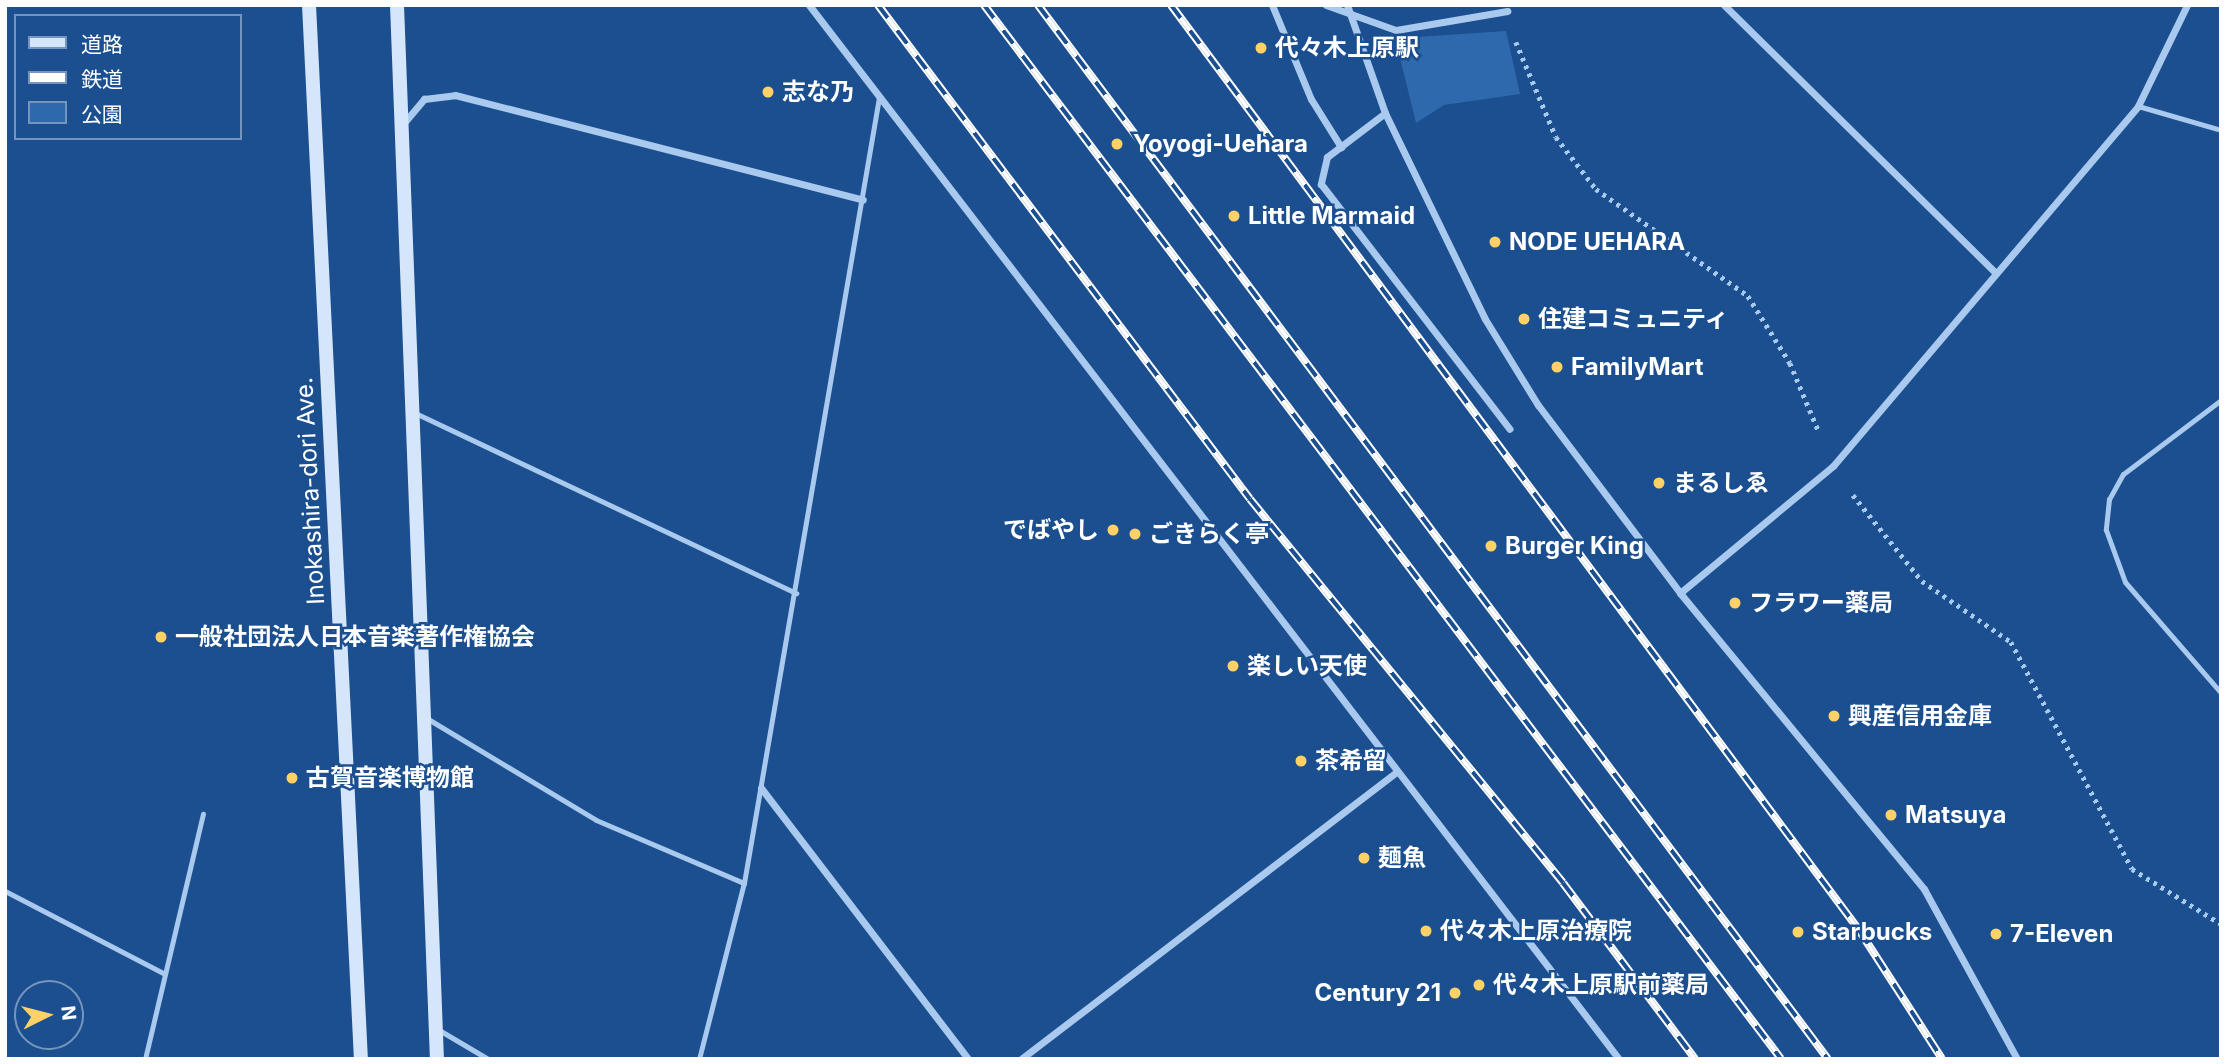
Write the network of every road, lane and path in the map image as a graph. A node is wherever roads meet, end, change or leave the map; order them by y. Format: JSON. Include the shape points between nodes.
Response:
{"nodes":[{"id":1,"x":309,"y":5,"type":"edge"},
{"id":2,"x":397,"y":5,"type":"edge"},
{"id":3,"x":809,"y":5,"type":"edge"},
{"id":4,"x":1272,"y":5,"type":"edge"},
{"id":5,"x":1326,"y":5,"type":"edge"},
{"id":6,"x":1724,"y":5,"type":"edge"},
{"id":7,"x":2187,"y":5,"type":"edge"},
{"id":8,"x":1348,"y":8,"type":"edge"},
{"id":9,"x":1507,"y":11,"type":"dead end"},
{"id":10,"x":879,"y":97,"type":"junction"},
{"id":11,"x":2138,"y":106,"type":"junction"},
{"id":12,"x":1385,"y":113,"type":"junction"},
{"id":13,"x":402,"y":125,"type":"junction"},
{"id":14,"x":2221,"y":130,"type":"edge"},
{"id":15,"x":1341,"y":147,"type":"junction"},
{"id":16,"x":863,"y":200,"type":"junction"},
{"id":17,"x":1996,"y":273,"type":"junction"},
{"id":18,"x":2221,"y":400,"type":"edge"},
{"id":19,"x":411,"y":411,"type":"junction"},
{"id":20,"x":1510,"y":429,"type":"dead end"},
{"id":21,"x":796,"y":593,"type":"junction"},
{"id":22,"x":1680,"y":593,"type":"junction"},
{"id":23,"x":2221,"y":693,"type":"edge"},
{"id":24,"x":421,"y":715,"type":"junction"},
{"id":25,"x":1397,"y":772,"type":"junction"},
{"id":26,"x":761,"y":788,"type":"junction"},
{"id":27,"x":203,"y":814,"type":"dead end"},
{"id":28,"x":744,"y":883,"type":"junction"},
{"id":29,"x":5,"y":891,"type":"edge"},
{"id":30,"x":163,"y":973,"type":"junction"},
{"id":31,"x":436,"y":1028,"type":"junction"},
{"id":32,"x":145,"y":1059,"type":"edge"},
{"id":33,"x":361,"y":1059,"type":"edge"},
{"id":34,"x":437,"y":1059,"type":"edge"},
{"id":35,"x":488,"y":1059,"type":"edge"},
{"id":36,"x":699,"y":1059,"type":"edge"},
{"id":37,"x":968,"y":1059,"type":"edge"},
{"id":38,"x":1021,"y":1059,"type":"edge"},
{"id":39,"x":1619,"y":1059,"type":"edge"},
{"id":40,"x":2017,"y":1059,"type":"edge"}],
"edges":[{"from":1,"to":33,"type":"main road","name":"Inokashira-dori Ave."},
{"from":2,"to":13,"type":"main road"},
{"from":3,"to":10,"type":"street"},
{"from":4,"to":15,"type":"street","via":[[1311,99]]},
{"from":5,"to":8,"type":"street"},
{"from":6,"to":17,"type":"street"},
{"from":7,"to":11,"type":"street"},
{"from":8,"to":9,"type":"street","via":[[1396,30]]},
{"from":8,"to":12,"type":"street"},
{"from":10,"to":16,"type":"lane"},
{"from":10,"to":25,"type":"street"},
{"from":11,"to":14,"type":"lane"},
{"from":11,"to":17,"type":"street"},
{"from":12,"to":15,"type":"street"},
{"from":12,"to":22,"type":"street","via":[[1485,319],[1538,405]]},
{"from":13,"to":16,"type":"street","via":[[424,99],[454,96]]},
{"from":13,"to":19,"type":"main road"},
{"from":15,"to":20,"type":"street","via":[[1321,166],[1321,184]]},
{"from":16,"to":21,"type":"lane"},
{"from":17,"to":22,"type":"street","via":[[1833,466]]},
{"from":18,"to":23,"type":"lane","via":[[2123,474],[2109,499],[2106,530],[2125,582]]},
{"from":19,"to":21,"type":"lane"},
{"from":19,"to":24,"type":"main road"},
{"from":21,"to":26,"type":"lane"},
{"from":22,"to":40,"type":"street","via":[[1924,889]]},
{"from":24,"to":28,"type":"lane","via":[[596,820]]},
{"from":24,"to":31,"type":"main road"},
{"from":25,"to":38,"type":"street"},
{"from":25,"to":39,"type":"street"},
{"from":26,"to":28,"type":"lane"},
{"from":26,"to":37,"type":"street"},
{"from":27,"to":30,"type":"lane"},
{"from":28,"to":36,"type":"lane"},
{"from":29,"to":30,"type":"lane"},
{"from":30,"to":32,"type":"lane"},
{"from":31,"to":34,"type":"main road"},
{"from":31,"to":35,"type":"lane"}]}
